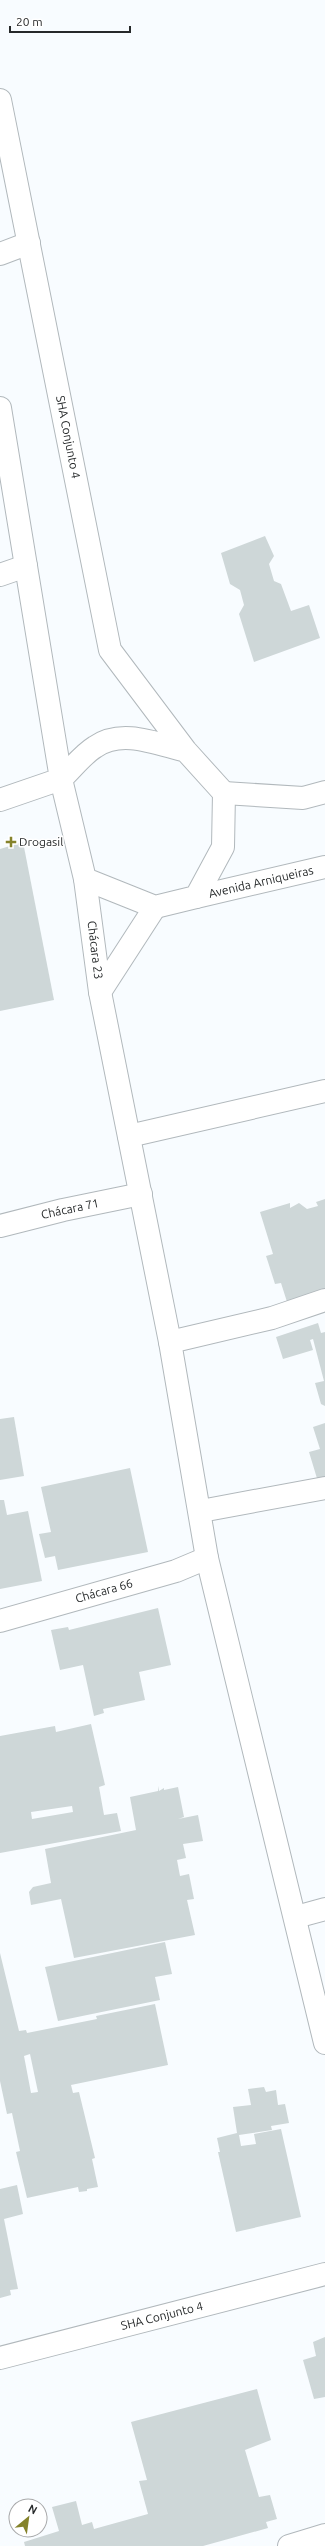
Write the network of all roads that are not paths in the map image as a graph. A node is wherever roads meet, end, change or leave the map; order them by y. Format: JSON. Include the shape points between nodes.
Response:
{"nodes":[{"id":1,"x":0,"y":100,"type":"edge"},
{"id":2,"x":29,"y":243,"type":"junction"},
{"id":3,"x":0,"y":254,"type":"edge"},
{"id":4,"x":0,"y":408,"type":"edge"},
{"id":5,"x":26,"y":566,"type":"junction"},
{"id":6,"x":0,"y":575,"type":"edge"},
{"id":7,"x":186,"y":751,"type":"junction"},
{"id":8,"x":61,"y":779,"type":"junction"},
{"id":9,"x":325,"y":792,"type":"edge"},
{"id":10,"x":224,"y":793,"type":"junction"},
{"id":11,"x":0,"y":800,"type":"edge"},
{"id":12,"x":325,"y":867,"type":"edge"},
{"id":13,"x":85,"y":879,"type":"junction"},
{"id":14,"x":196,"y":897,"type":"junction"},
{"id":15,"x":155,"y":907,"type":"junction"},
{"id":16,"x":100,"y":992,"type":"junction"},
{"id":17,"x":325,"y":1092,"type":"edge"},
{"id":18,"x":129,"y":1136,"type":"junction"},
{"id":19,"x":141,"y":1194,"type":"junction"},
{"id":20,"x":0,"y":1226,"type":"edge"},
{"id":21,"x":325,"y":1300,"type":"edge"},
{"id":22,"x":170,"y":1342,"type":"junction"},
{"id":23,"x":325,"y":1488,"type":"edge"},
{"id":24,"x":201,"y":1511,"type":"junction"},
{"id":25,"x":208,"y":1558,"type":"junction"},
{"id":26,"x":0,"y":1621,"type":"edge"},
{"id":27,"x":325,"y":1909,"type":"edge"},
{"id":28,"x":296,"y":1917,"type":"junction"},
{"id":29,"x":325,"y":2042,"type":"edge"},
{"id":30,"x":325,"y":2274,"type":"edge"},
{"id":31,"x":0,"y":2358,"type":"edge"},
{"id":32,"x":325,"y":2535,"type":"edge"},
{"id":33,"x":289,"y":2546,"type":"edge"}],
"edges":[{"from":1,"to":2,"type":"street","name":"SHA Conjunto 4"},
{"from":2,"to":3,"type":"street"},
{"from":2,"to":7,"type":"street","name":"SHA Conjunto 4","via":[[110,650]]},
{"from":4,"to":5,"type":"street"},
{"from":5,"to":6,"type":"street"},
{"from":5,"to":8,"type":"street"},
{"from":7,"to":8,"type":"street","via":[[132,737],[114,738],[95,747]]},
{"from":7,"to":10,"type":"street","name":"SHA Conjunto 4"},
{"from":8,"to":11,"type":"street"},
{"from":8,"to":13,"type":"street","name":"Chácara 23"},
{"from":9,"to":10,"type":"street","via":[[303,798]]},
{"from":10,"to":14,"type":"street","via":[[223,847]]},
{"from":12,"to":14,"type":"street","name":"Avenida Arniqueiras"},
{"from":13,"to":15,"type":"street"},
{"from":13,"to":16,"type":"street","name":"Chácara 23"},
{"from":14,"to":15,"type":"street","name":"Avenida Arniqueiras"},
{"from":15,"to":16,"type":"street","name":"Chácara 23"},
{"from":16,"to":18,"type":"street"},
{"from":17,"to":18,"type":"street"},
{"from":18,"to":19,"type":"street"},
{"from":19,"to":20,"type":"street","name":"Chácara 71"},
{"from":19,"to":22,"type":"street"},
{"from":21,"to":22,"type":"street","via":[[272,1318]]},
{"from":22,"to":24,"type":"street"},
{"from":23,"to":24,"type":"street"},
{"from":24,"to":25,"type":"street"},
{"from":25,"to":26,"type":"street","name":"Chácara 66","via":[[176,1571]]},
{"from":25,"to":28,"type":"street"},
{"from":27,"to":28,"type":"street"},
{"from":28,"to":29,"type":"street"},
{"from":30,"to":31,"type":"street","name":"SHA Conjunto 4"},
{"from":32,"to":33,"type":"street"}]}
